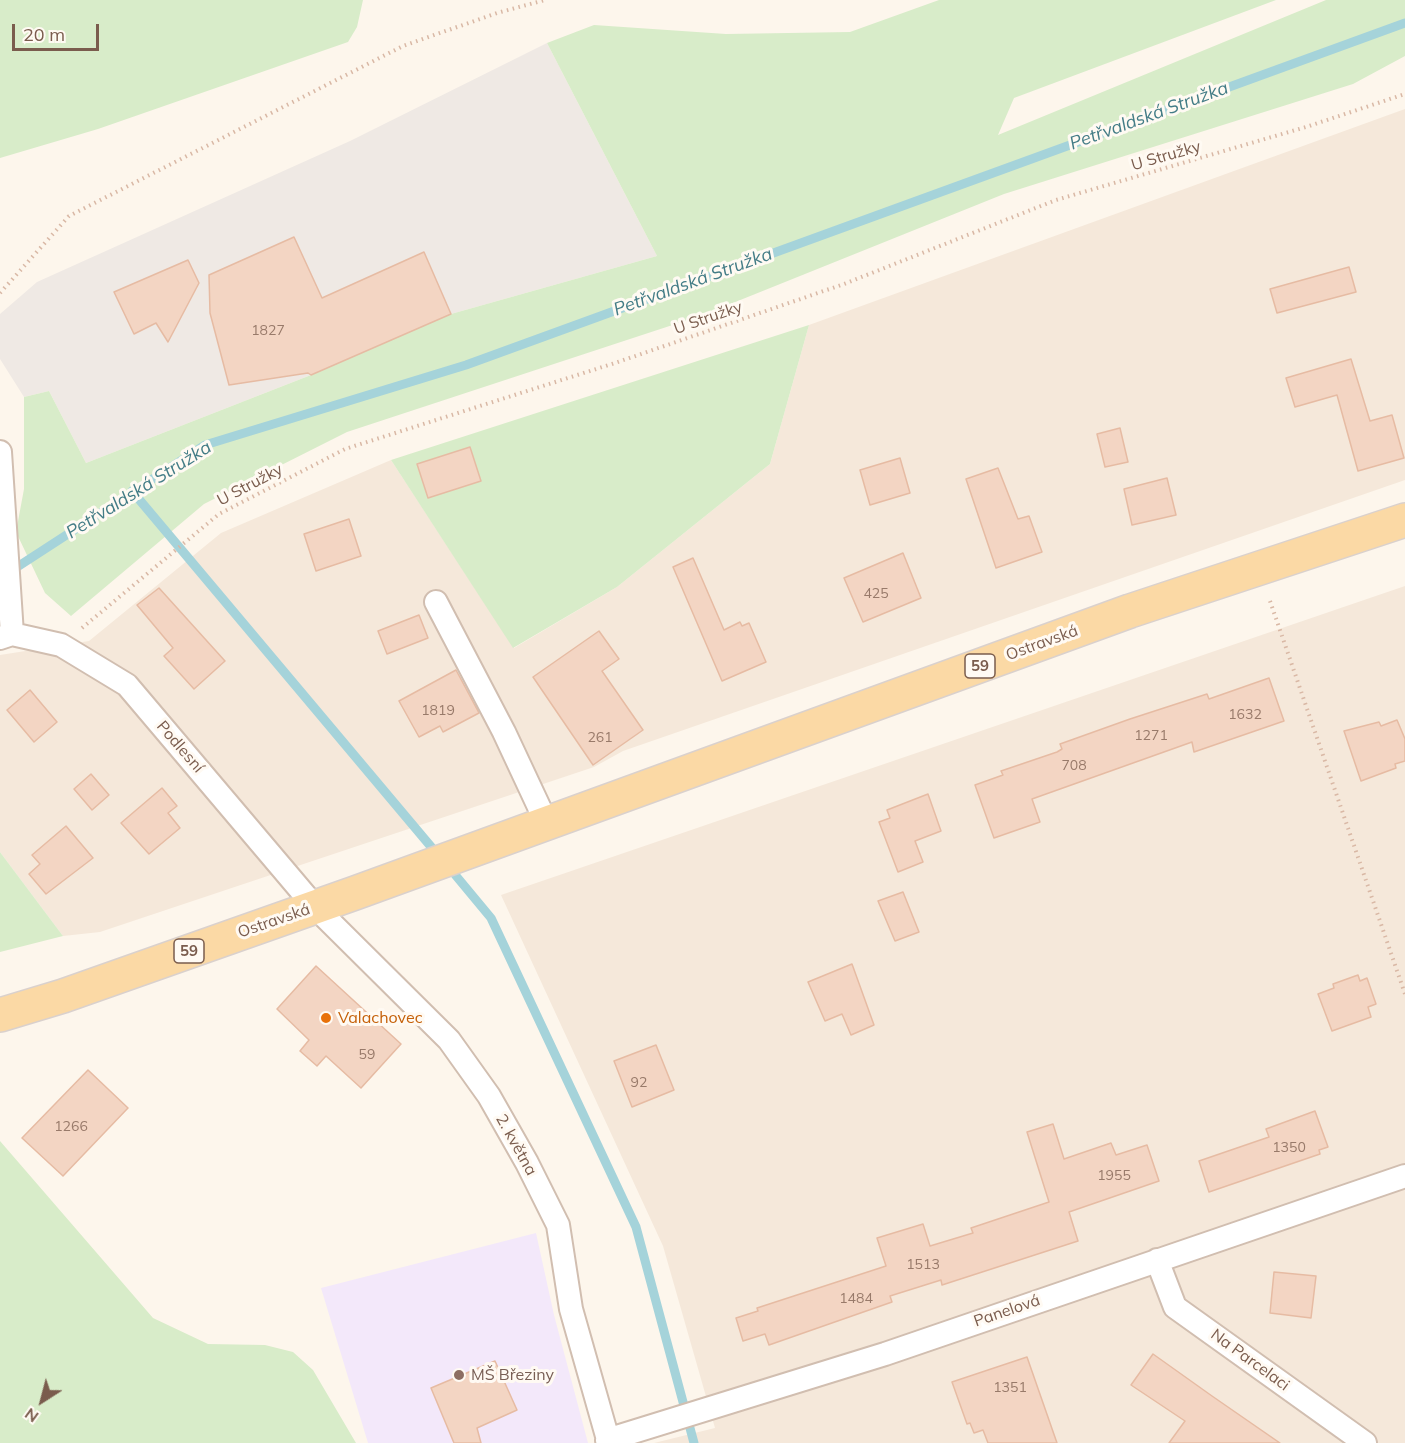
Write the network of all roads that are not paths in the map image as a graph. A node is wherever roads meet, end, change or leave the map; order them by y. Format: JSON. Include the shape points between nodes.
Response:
{"nodes":[{"id":1,"x":0,"y":452,"type":"edge"},
{"id":2,"x":1405,"y":520,"type":"edge"},
{"id":3,"x":436,"y":602,"type":"dead end"},
{"id":4,"x":6,"y":636,"type":"edge"},
{"id":5,"x":547,"y":824,"type":"junction"},
{"id":6,"x":315,"y":907,"type":"junction"},
{"id":7,"x":0,"y":1015,"type":"edge"},
{"id":8,"x":1405,"y":1176,"type":"edge"},
{"id":9,"x":1157,"y":1260,"type":"junction"},
{"id":10,"x":608,"y":1441,"type":"edge"},
{"id":11,"x":1365,"y":1443,"type":"edge"}],
"edges":[{"from":1,"to":4,"type":"street","name":"Podlesní"},
{"from":2,"to":5,"type":"main road","name":"Ostravská","number":"59","via":[[1130,611]]},
{"from":3,"to":5,"type":"street"},
{"from":4,"to":6,"type":"street","name":"Podlesní","via":[[61,645],[127,684]]},
{"from":5,"to":6,"type":"main road","name":"Ostravská"},
{"from":6,"to":7,"type":"main road","name":"Ostravská","number":"59"},
{"from":6,"to":10,"type":"street","name":"2. května","via":[[449,1040],[489,1096],[527,1163],[558,1225],[571,1309]]},
{"from":8,"to":9,"type":"street","name":"Panelová"},
{"from":9,"to":10,"type":"street","name":"Panelová","via":[[885,1354]]},
{"from":9,"to":11,"type":"street","name":"Na Parcelaci","via":[[1175,1307]]}]}
